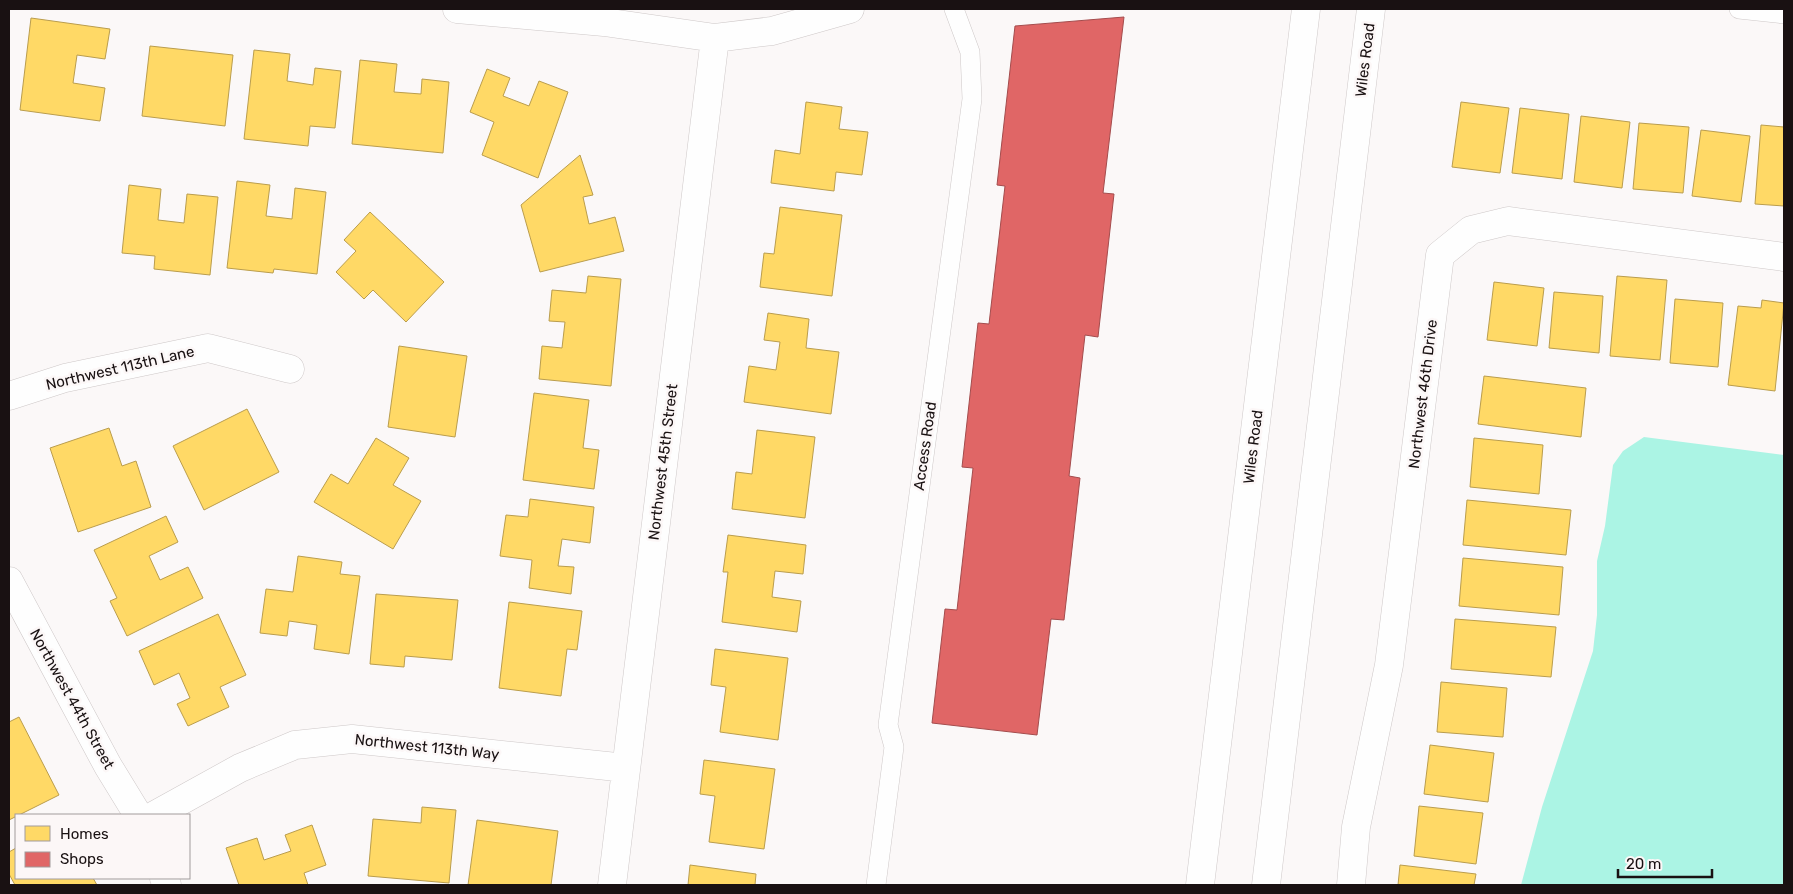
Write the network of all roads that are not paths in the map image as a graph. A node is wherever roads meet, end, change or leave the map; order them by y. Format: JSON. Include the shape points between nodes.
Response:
{"nodes":[{"id":1,"x":457,"y":9,"type":"edge"},
{"id":2,"x":850,"y":9,"type":"edge"},
{"id":3,"x":954,"y":9,"type":"edge"},
{"id":4,"x":1306,"y":9,"type":"edge"},
{"id":5,"x":1371,"y":9,"type":"edge"},
{"id":6,"x":1739,"y":9,"type":"edge"},
{"id":7,"x":1784,"y":14,"type":"edge"},
{"id":8,"x":714,"y":38,"type":"junction"},
{"id":9,"x":1784,"y":257,"type":"edge"},
{"id":10,"x":290,"y":369,"type":"dead end"},
{"id":11,"x":9,"y":396,"type":"edge"},
{"id":12,"x":9,"y":581,"type":"edge"},
{"id":13,"x":626,"y":768,"type":"junction"},
{"id":14,"x":137,"y":814,"type":"edge"},
{"id":15,"x":157,"y":814,"type":"edge"},
{"id":16,"x":612,"y":885,"type":"edge"},
{"id":17,"x":876,"y":885,"type":"edge"},
{"id":18,"x":1200,"y":885,"type":"edge"},
{"id":19,"x":1266,"y":885,"type":"edge"},
{"id":20,"x":1351,"y":885,"type":"edge"}],
"edges":[{"from":1,"to":8,"type":"street","via":[[604,22]]},
{"from":2,"to":8,"type":"street","via":[[772,31]]},
{"from":3,"to":17,"type":"lane","name":"Access Road","via":[[970,52],[972,99],[888,726],[894,747]]},
{"from":4,"to":18,"type":"street","name":"Wiles Road"},
{"from":5,"to":19,"type":"street","name":"Wiles Road"},
{"from":6,"to":7,"type":"lane"},
{"from":8,"to":13,"type":"street","name":"Northwest 45th Street"},
{"from":9,"to":20,"type":"street","name":"Northwest 46th Drive","via":[[1508,221],[1471,230],[1440,255],[1389,665],[1356,827]]},
{"from":10,"to":11,"type":"street","name":"Northwest 113th Lane","via":[[208,348],[65,378]]},
{"from":12,"to":14,"type":"street","name":"Northwest 44th Street","via":[[108,766]]},
{"from":13,"to":15,"type":"street","name":"Northwest 113th Way","via":[[352,739],[295,745],[240,768]]},
{"from":13,"to":16,"type":"street","name":"Northwest 45th Street"}]}
